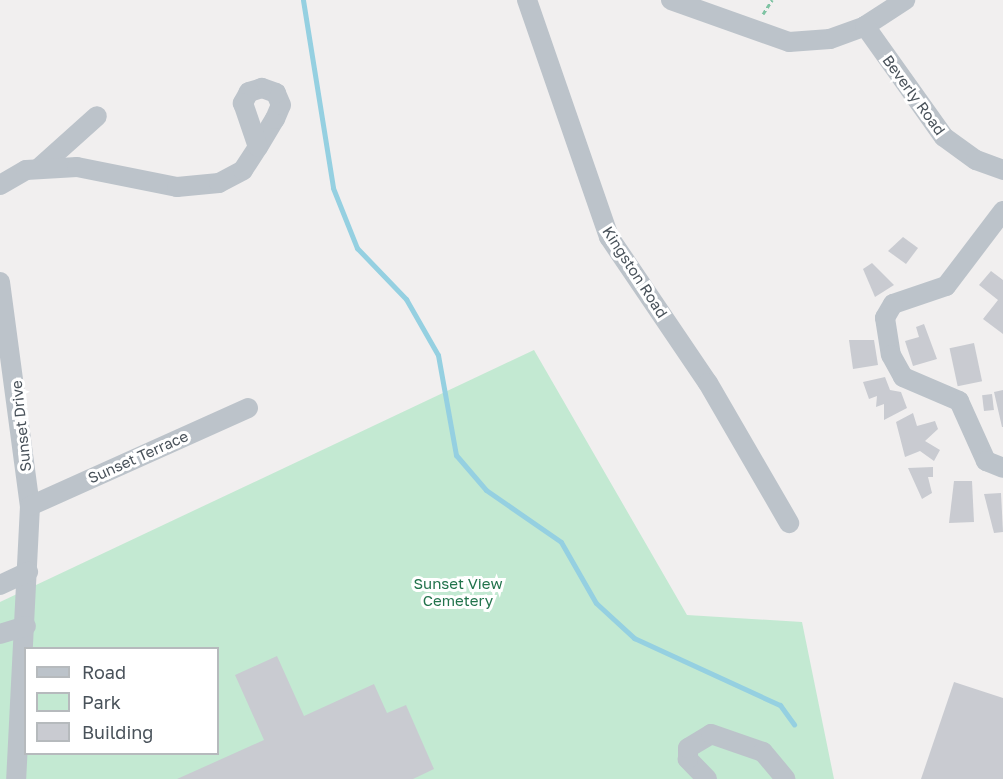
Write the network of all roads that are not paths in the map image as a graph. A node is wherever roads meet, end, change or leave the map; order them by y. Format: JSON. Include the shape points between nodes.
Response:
{"nodes":[{"id":1,"x":527,"y":0,"type":"edge"},
{"id":2,"x":671,"y":0,"type":"edge"},
{"id":3,"x":905,"y":0,"type":"edge"},
{"id":4,"x":865,"y":26,"type":"junction"},
{"id":5,"x":97,"y":116,"type":"dead end"},
{"id":6,"x":247,"y":117,"type":"junction"},
{"id":7,"x":275,"y":119,"type":"junction"},
{"id":8,"x":258,"y":147,"type":"junction"},
{"id":9,"x":38,"y":169,"type":"junction"},
{"id":10,"x":1003,"y":170,"type":"edge"},
{"id":11,"x":0,"y":185,"type":"edge"},
{"id":12,"x":1003,"y":212,"type":"edge"},
{"id":13,"x":0,"y":282,"type":"edge"},
{"id":14,"x":248,"y":408,"type":"dead end"},
{"id":15,"x":1003,"y":468,"type":"edge"},
{"id":16,"x":30,"y":506,"type":"junction"},
{"id":17,"x":789,"y":523,"type":"dead end"},
{"id":18,"x":28,"y":572,"type":"junction"},
{"id":19,"x":0,"y":585,"type":"edge"},
{"id":20,"x":26,"y":626,"type":"junction"},
{"id":21,"x":0,"y":634,"type":"edge"},
{"id":22,"x":25,"y":647,"type":"edge"},
{"id":23,"x":24,"y":657,"type":"edge"},
{"id":24,"x":16,"y":779,"type":"edge"},
{"id":25,"x":707,"y":779,"type":"edge"},
{"id":26,"x":786,"y":779,"type":"edge"}],
"edges":[{"from":1,"to":17,"type":"street","name":"Kingston Road","via":[[609,237],[708,383]]},
{"from":2,"to":4,"type":"street","via":[[789,42],[830,39]]},
{"from":3,"to":4,"type":"street"},
{"from":4,"to":10,"type":"street","name":"Beverly Road","via":[[944,137],[976,160]]},
{"from":5,"to":9,"type":"street"},
{"from":6,"to":7,"type":"street","via":[[255,123]]},
{"from":6,"to":7,"type":"street","via":[[243,103],[249,92],[262,88],[276,93],[281,105]]},
{"from":6,"to":8,"type":"street"},
{"from":7,"to":8,"type":"street"},
{"from":8,"to":9,"type":"street","via":[[243,170],[219,183],[177,187],[77,167]]},
{"from":9,"to":11,"type":"street"},
{"from":12,"to":15,"type":"street","via":[[946,286],[893,304],[885,318],[891,355],[903,377],[959,401],[986,461]]},
{"from":13,"to":16,"type":"street","name":"Sunset Drive"},
{"from":14,"to":16,"type":"street","name":"Sunset Terrace"},
{"from":16,"to":18,"type":"street","name":"Sunset Drive"},
{"from":18,"to":19,"type":"street"},
{"from":18,"to":20,"type":"street","name":"Sunset Drive"},
{"from":20,"to":21,"type":"street"},
{"from":20,"to":22,"type":"street","name":"Sunset Drive"},
{"from":23,"to":24,"type":"street","name":"Sunset Drive"},
{"from":25,"to":26,"type":"street","via":[[688,759],[687,748],[711,734],[763,752]]}]}
